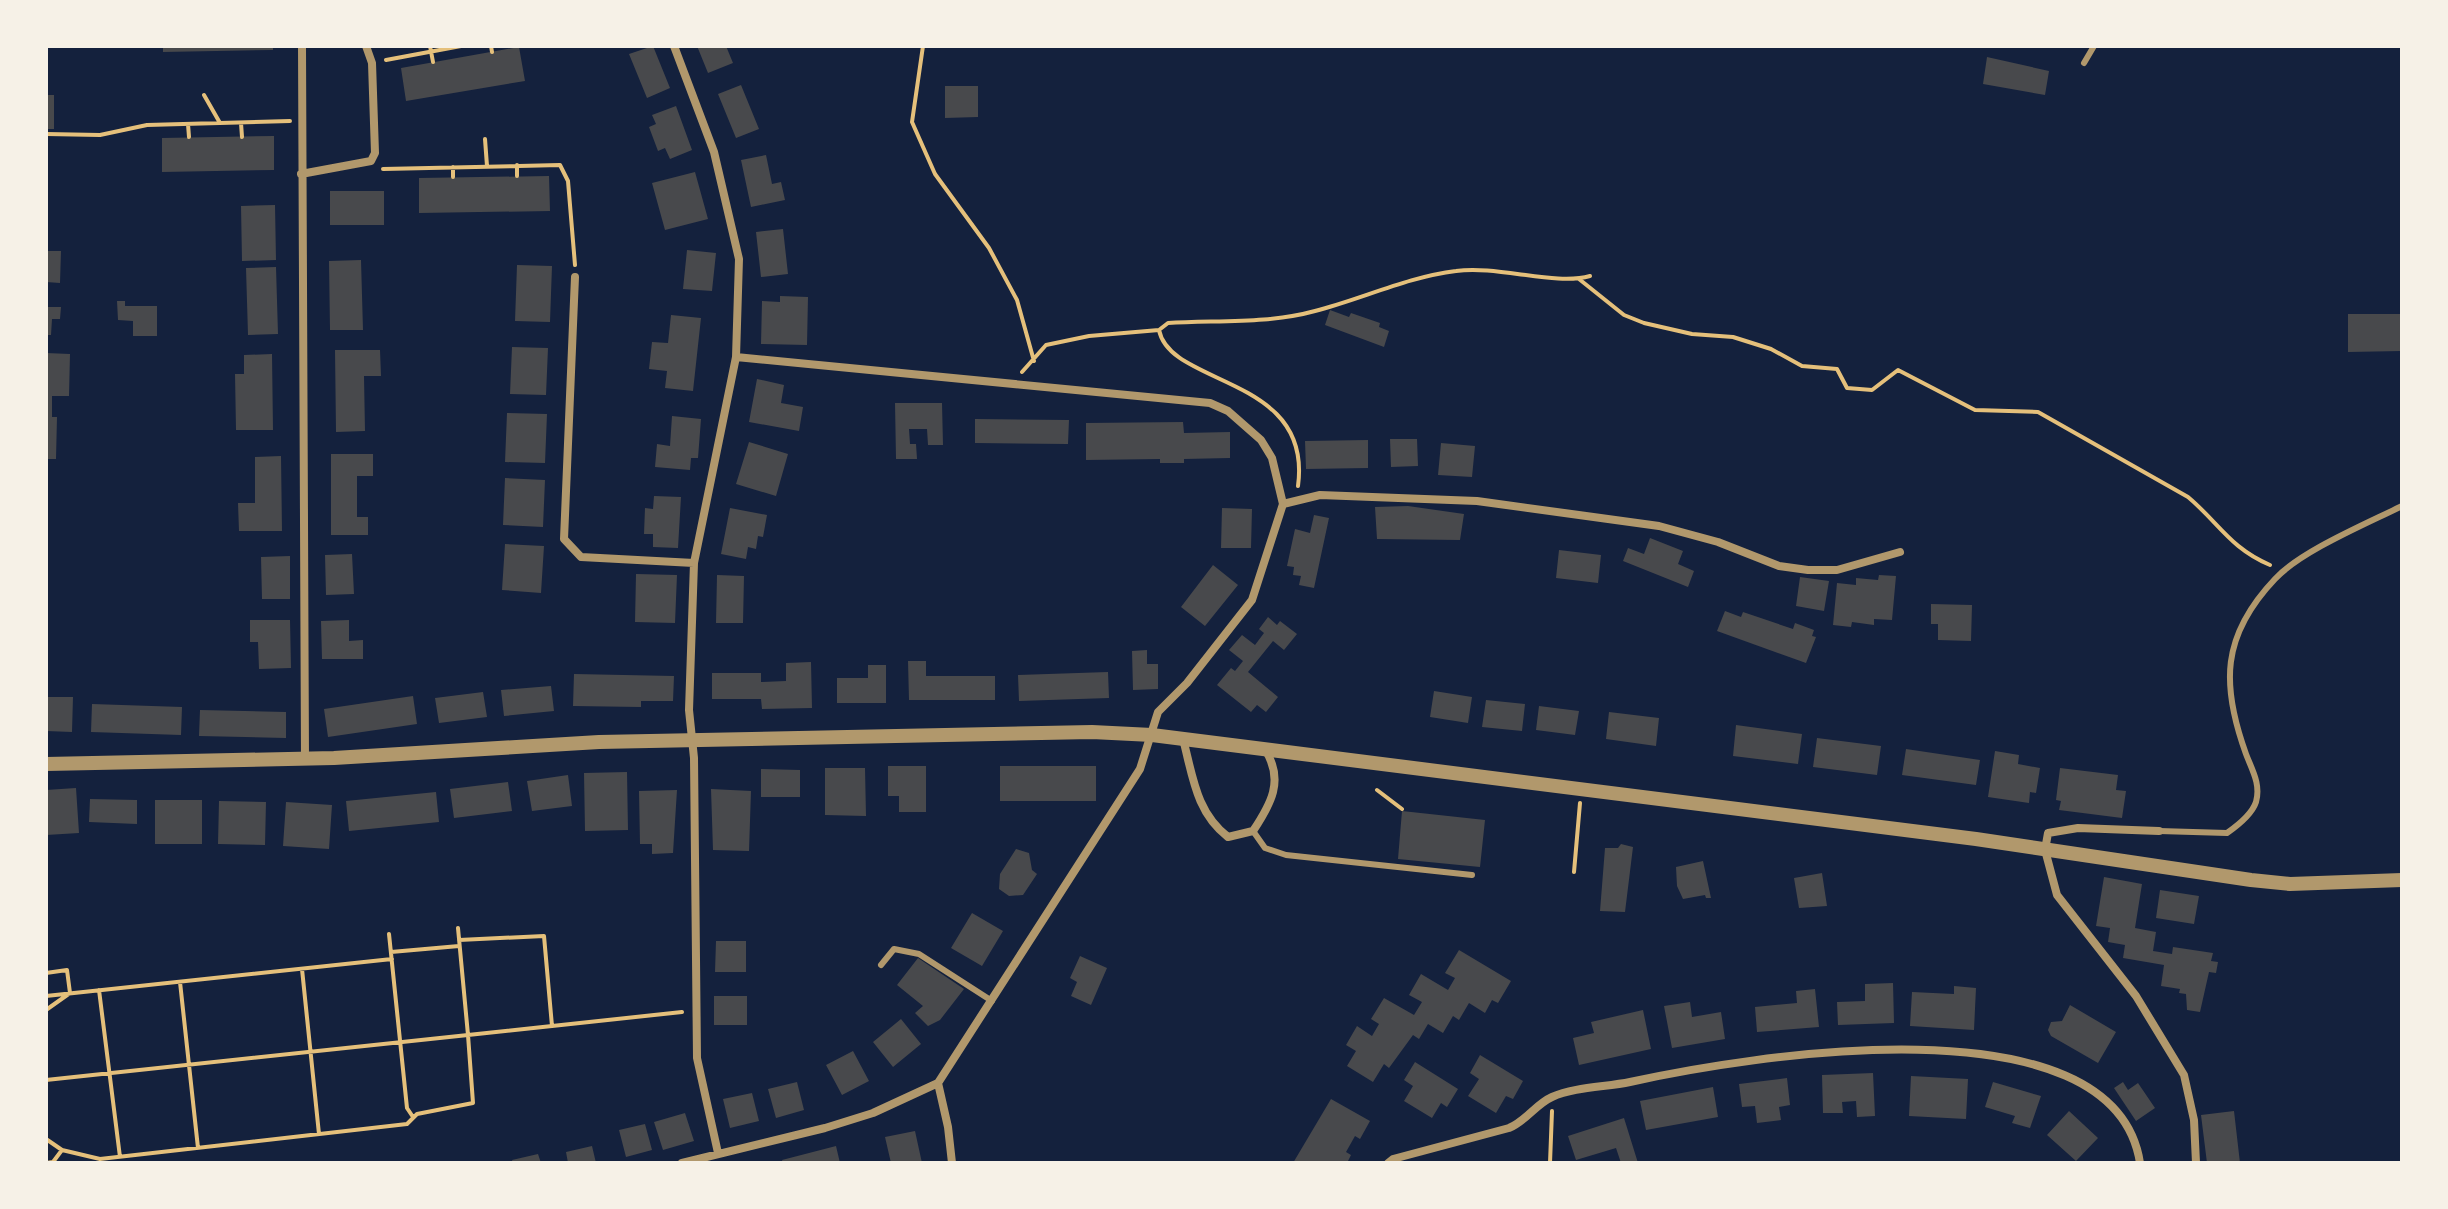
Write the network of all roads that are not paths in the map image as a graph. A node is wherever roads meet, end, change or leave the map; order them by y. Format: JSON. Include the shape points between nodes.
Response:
{"nodes":[{"id":1,"x":302,"y":46,"type":"edge"},
{"id":2,"x":366,"y":46,"type":"edge"},
{"id":3,"x":674,"y":46,"type":"edge"},
{"id":4,"x":2094,"y":46,"type":"edge"},
{"id":5,"x":2084,"y":63,"type":"dead end"},
{"id":6,"x":301,"y":174,"type":"junction"},
{"id":7,"x":575,"y":277,"type":"road end"},
{"id":8,"x":736,"y":357,"type":"junction"},
{"id":9,"x":1283,"y":504,"type":"junction"},
{"id":10,"x":2402,"y":506,"type":"edge"},
{"id":11,"x":1900,"y":552,"type":"dead end"},
{"id":12,"x":694,"y":563,"type":"junction"},
{"id":13,"x":1152,"y":735,"type":"junction"},
{"id":14,"x":691,"y":739,"type":"junction"},
{"id":15,"x":1183,"y":739,"type":"junction"},
{"id":16,"x":1266,"y":751,"type":"junction"},
{"id":17,"x":305,"y":759,"type":"junction"},
{"id":18,"x":46,"y":764,"type":"edge"},
{"id":19,"x":1253,"y":831,"type":"junction"},
{"id":20,"x":2159,"y":831,"type":"joint"},
{"id":21,"x":2045,"y":850,"type":"junction"},
{"id":22,"x":1472,"y":875,"type":"dead end"},
{"id":23,"x":2402,"y":880,"type":"edge"},
{"id":24,"x":881,"y":965,"type":"dead end"},
{"id":25,"x":992,"y":1001,"type":"junction"},
{"id":26,"x":938,"y":1083,"type":"junction"},
{"id":27,"x":718,"y":1153,"type":"junction"},
{"id":28,"x":682,"y":1163,"type":"edge"},
{"id":29,"x":952,"y":1163,"type":"edge"},
{"id":30,"x":1388,"y":1163,"type":"edge"},
{"id":31,"x":2140,"y":1163,"type":"edge"},
{"id":32,"x":2196,"y":1163,"type":"edge"}],
"edges":[{"from":1,"to":6,"type":"street"},
{"from":2,"to":6,"type":"street","via":[[372,63],[371,161]]},
{"from":3,"to":8,"type":"street","via":[[714,152],[739,259]]},
{"from":4,"to":5,"type":"lane"},
{"from":6,"to":17,"type":"street"},
{"from":7,"to":12,"type":"street","via":[[564,539],[581,557]]},
{"from":8,"to":9,"type":"street","via":[[1210,403],[1228,411],[1261,440],[1272,458]]},
{"from":8,"to":12,"type":"street"},
{"from":9,"to":11,"type":"street","via":[[1320,495],[1477,501],[1659,526],[1779,566],[1808,570],[1837,570]]},
{"from":9,"to":13,"type":"street","via":[[1252,600],[1158,712]]},
{"from":10,"to":20,"type":"lane","via":[[2283,571],[2245,622],[2229,667],[2231,711],[2256,776],[2256,802],[2227,833]]},
{"from":12,"to":14,"type":"street"},
{"from":13,"to":14,"type":"street"},
{"from":13,"to":15,"type":"street"},
{"from":13,"to":25,"type":"street","via":[[1140,769]]},
{"from":14,"to":17,"type":"street"},
{"from":14,"to":27,"type":"street","via":[[701,1087]]},
{"from":15,"to":16,"type":"street"},
{"from":15,"to":19,"type":"street","via":[[1198,799],[1212,824],[1228,837]]},
{"from":16,"to":19,"type":"street","via":[[1276,775],[1275,794]]},
{"from":16,"to":21,"type":"street"},
{"from":17,"to":18,"type":"street"},
{"from":19,"to":22,"type":"lane","via":[[1265,848],[1286,855]]},
{"from":20,"to":21,"type":"street","via":[[2078,828],[2048,833]]},
{"from":21,"to":23,"type":"street","via":[[2290,884]]},
{"from":21,"to":32,"type":"street","via":[[2057,895],[2174,1054],[2191,1098]]},
{"from":24,"to":25,"type":"lane","via":[[894,949],[919,954]]},
{"from":25,"to":26,"type":"street"},
{"from":26,"to":27,"type":"street","via":[[873,1113]]},
{"from":26,"to":29,"type":"street"},
{"from":27,"to":28,"type":"street"},
{"from":30,"to":31,"type":"street","via":[[1509,1128],[1553,1096],[1769,1057],[1894,1051],[1992,1055],[2043,1065],[2100,1094],[2127,1125]]}]}
